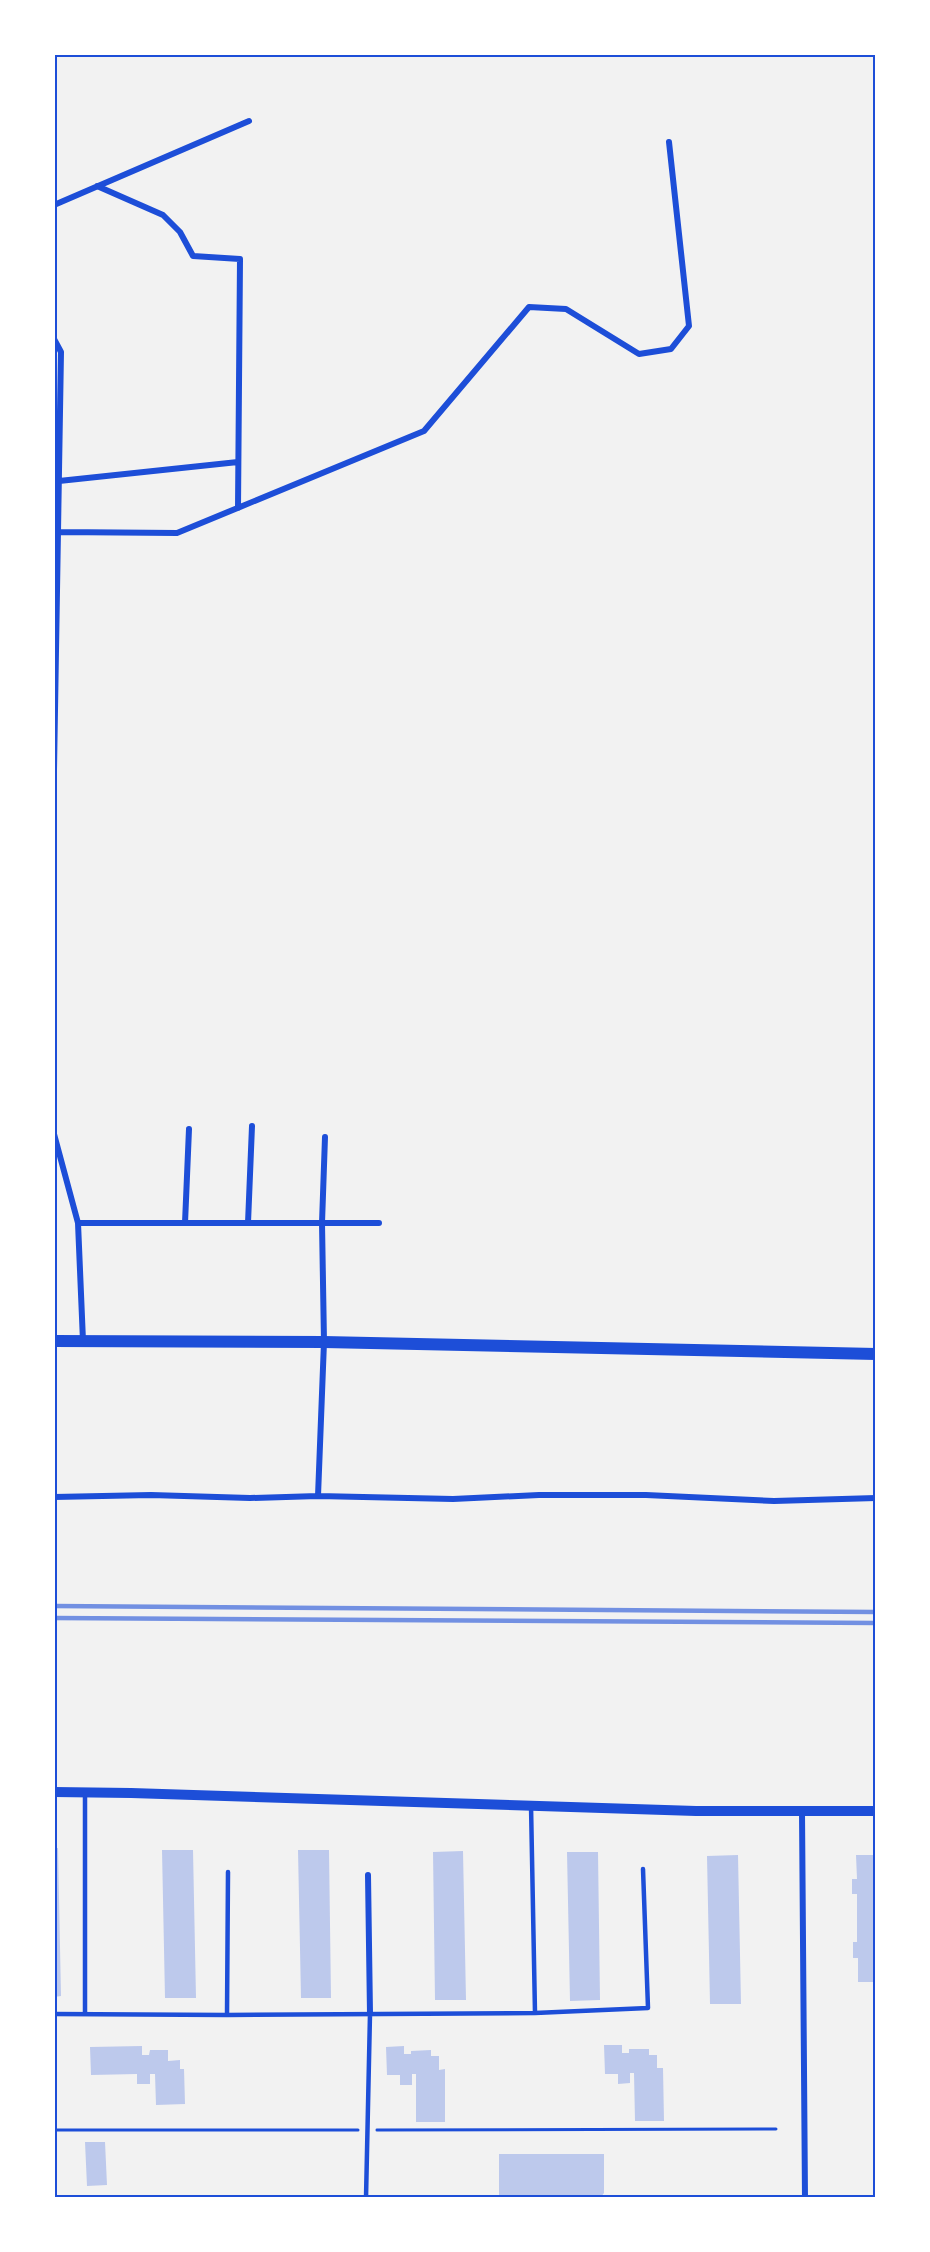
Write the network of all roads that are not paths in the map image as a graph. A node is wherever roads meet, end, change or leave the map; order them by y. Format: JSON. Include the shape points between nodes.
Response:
{"nodes":[{"id":1,"x":249,"y":121,"type":"dead end"},
{"id":2,"x":669,"y":142,"type":"dead end"},
{"id":3,"x":98,"y":186,"type":"junction"},
{"id":4,"x":54,"y":205,"type":"edge"},
{"id":5,"x":54,"y":339,"type":"edge"},
{"id":6,"x":57,"y":381,"type":"edge"},
{"id":7,"x":238,"y":462,"type":"junction"},
{"id":8,"x":59,"y":481,"type":"junction"},
{"id":9,"x":238,"y":508,"type":"junction"},
{"id":10,"x":58,"y":532,"type":"junction"},
{"id":11,"x":55,"y":609,"type":"edge"},
{"id":12,"x":54,"y":770,"type":"edge"},
{"id":13,"x":252,"y":1126,"type":"dead end"},
{"id":14,"x":189,"y":1129,"type":"dead end"},
{"id":15,"x":54,"y":1134,"type":"edge"},
{"id":16,"x":325,"y":1137,"type":"dead end"},
{"id":17,"x":78,"y":1223,"type":"junction"},
{"id":18,"x":185,"y":1223,"type":"junction"},
{"id":19,"x":248,"y":1223,"type":"junction"},
{"id":20,"x":322,"y":1223,"type":"junction"},
{"id":21,"x":379,"y":1223,"type":"dead end"},
{"id":22,"x":54,"y":1341,"type":"edge"},
{"id":23,"x":83,"y":1342,"type":"junction"},
{"id":24,"x":324,"y":1342,"type":"junction"},
{"id":25,"x":876,"y":1354,"type":"edge"},
{"id":26,"x":318,"y":1496,"type":"junction"},
{"id":27,"x":54,"y":1497,"type":"edge"},
{"id":28,"x":876,"y":1498,"type":"edge"},
{"id":29,"x":54,"y":1792,"type":"edge"},
{"id":30,"x":85,"y":1792,"type":"junction"},
{"id":31,"x":531,"y":1805,"type":"junction"},
{"id":32,"x":876,"y":1811,"type":"edge"},
{"id":33,"x":802,"y":1812,"type":"junction"},
{"id":34,"x":643,"y":1869,"type":"dead end"},
{"id":35,"x":228,"y":1872,"type":"dead end"},
{"id":36,"x":368,"y":1875,"type":"dead end"},
{"id":37,"x":535,"y":2013,"type":"junction"},
{"id":38,"x":54,"y":2014,"type":"edge"},
{"id":39,"x":85,"y":2014,"type":"junction"},
{"id":40,"x":370,"y":2014,"type":"junction"},
{"id":41,"x":227,"y":2015,"type":"junction"},
{"id":42,"x":366,"y":2198,"type":"edge"},
{"id":43,"x":805,"y":2198,"type":"edge"}],
"edges":[{"from":1,"to":3,"type":"street"},
{"from":2,"to":9,"type":"street","via":[[689,326],[670,349],[639,354],[566,309],[530,308],[424,431]]},
{"from":3,"to":4,"type":"street"},
{"from":3,"to":7,"type":"street","via":[[163,215],[180,232],[193,256],[240,259]]},
{"from":5,"to":6,"type":"street","via":[[61,352]]},
{"from":6,"to":8,"type":"street"},
{"from":7,"to":8,"type":"street"},
{"from":7,"to":9,"type":"street"},
{"from":8,"to":10,"type":"street"},
{"from":9,"to":10,"type":"street","via":[[177,533]]},
{"from":10,"to":11,"type":"street"},
{"from":11,"to":12,"type":"street"},
{"from":13,"to":19,"type":"street"},
{"from":14,"to":18,"type":"street"},
{"from":15,"to":17,"type":"street"},
{"from":16,"to":20,"type":"street"},
{"from":17,"to":18,"type":"street"},
{"from":17,"to":23,"type":"street"},
{"from":18,"to":19,"type":"street"},
{"from":19,"to":20,"type":"street"},
{"from":20,"to":21,"type":"street"},
{"from":20,"to":24,"type":"street"},
{"from":22,"to":23,"type":"main road"},
{"from":23,"to":24,"type":"main road"},
{"from":24,"to":25,"type":"main road"},
{"from":24,"to":26,"type":"street"},
{"from":26,"to":27,"type":"street"},
{"from":26,"to":28,"type":"street","via":[[646,1495],[774,1501]]},
{"from":29,"to":30,"type":"street"},
{"from":30,"to":31,"type":"street"},
{"from":30,"to":39,"type":"lane"},
{"from":31,"to":33,"type":"street"},
{"from":31,"to":37,"type":"lane"},
{"from":32,"to":33,"type":"street"},
{"from":33,"to":43,"type":"street"},
{"from":34,"to":37,"type":"lane","via":[[648,2008]]},
{"from":35,"to":41,"type":"lane"},
{"from":36,"to":40,"type":"street"},
{"from":37,"to":40,"type":"lane"},
{"from":38,"to":39,"type":"lane"},
{"from":39,"to":41,"type":"lane"},
{"from":40,"to":41,"type":"lane"},
{"from":40,"to":42,"type":"lane"}]}
